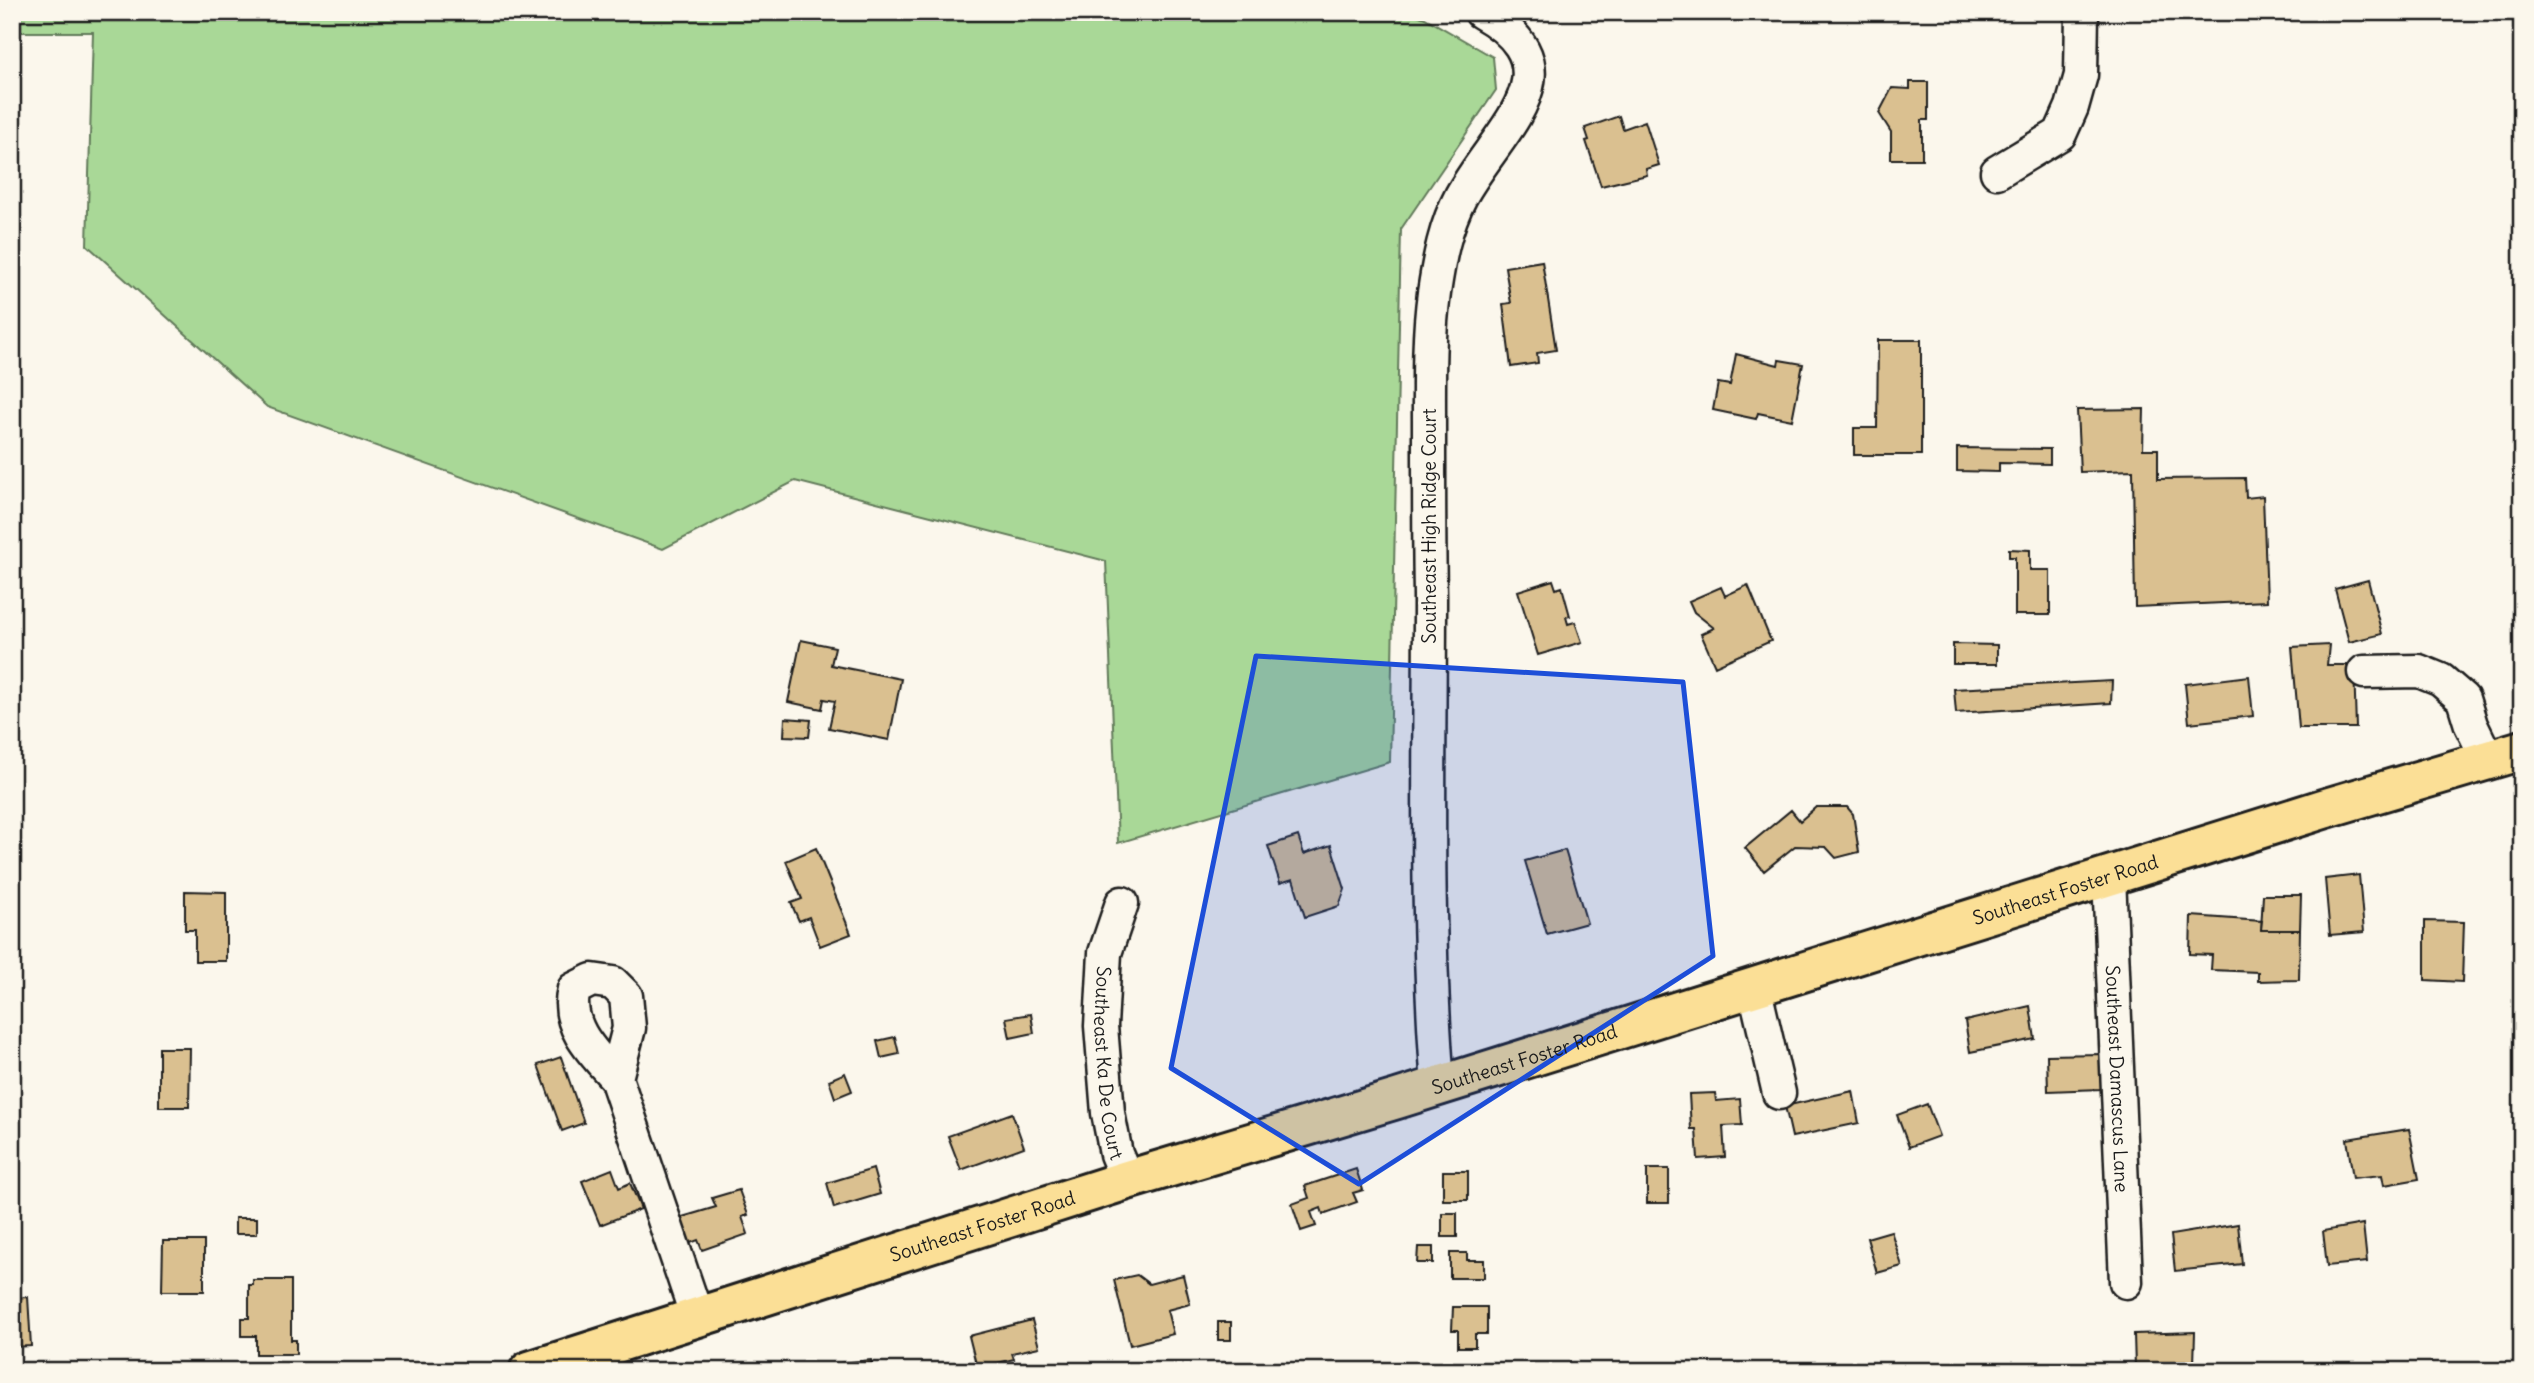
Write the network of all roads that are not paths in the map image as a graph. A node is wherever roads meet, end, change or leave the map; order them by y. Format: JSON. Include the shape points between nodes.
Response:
{"nodes":[{"id":1,"x":1481,"y":12,"type":"edge"},
{"id":2,"x":2082,"y":12,"type":"edge"},
{"id":3,"x":1997,"y":172,"type":"dead end"},
{"id":4,"x":2364,"y":672,"type":"dead end"},
{"id":5,"x":2505,"y":755,"type":"edge"},
{"id":6,"x":2109,"y":876,"type":"junction"},
{"id":7,"x":1122,"y":902,"type":"dead end"},
{"id":8,"x":1754,"y":986,"type":"junction"},
{"id":9,"x":616,"y":1078,"type":"dead end"},
{"id":10,"x":1438,"y":1085,"type":"junction"},
{"id":11,"x":1779,"y":1093,"type":"dead end"},
{"id":12,"x":1127,"y":1180,"type":"junction"},
{"id":13,"x":2126,"y":1282,"type":"dead end"},
{"id":14,"x":697,"y":1317,"type":"junction"},
{"id":15,"x":528,"y":1371,"type":"edge"}],
"edges":[{"from":1,"to":10,"type":"street","name":"Southeast High Ridge Court","via":[[1503,24],[1521,44],[1530,66],[1528,91],[1461,197],[1444,235],[1433,295],[1430,929]]},
{"from":2,"to":3,"type":"street","via":[[2081,75],[2060,134]]},
{"from":4,"to":5,"type":"street","via":[[2419,671],[2441,680],[2463,699],[2471,725]]},
{"from":5,"to":6,"type":"main road","name":"Southeast Foster Road"},
{"from":6,"to":8,"type":"main road","name":"Southeast Foster Road"},
{"from":6,"to":13,"type":"street","name":"Southeast Damascus Lane"},
{"from":7,"to":12,"type":"street","name":"Southeast Ka De Court","via":[[1105,953],[1101,1026],[1108,1113]]},
{"from":8,"to":10,"type":"main road","name":"Southeast Foster Road"},
{"from":8,"to":11,"type":"street"},
{"from":9,"to":14,"type":"street"},
{"from":10,"to":12,"type":"main road","name":"Southeast Foster Road"},
{"from":12,"to":14,"type":"main road","name":"Southeast Foster Road"},
{"from":14,"to":15,"type":"main road","name":"Southeast Foster Road"}]}
